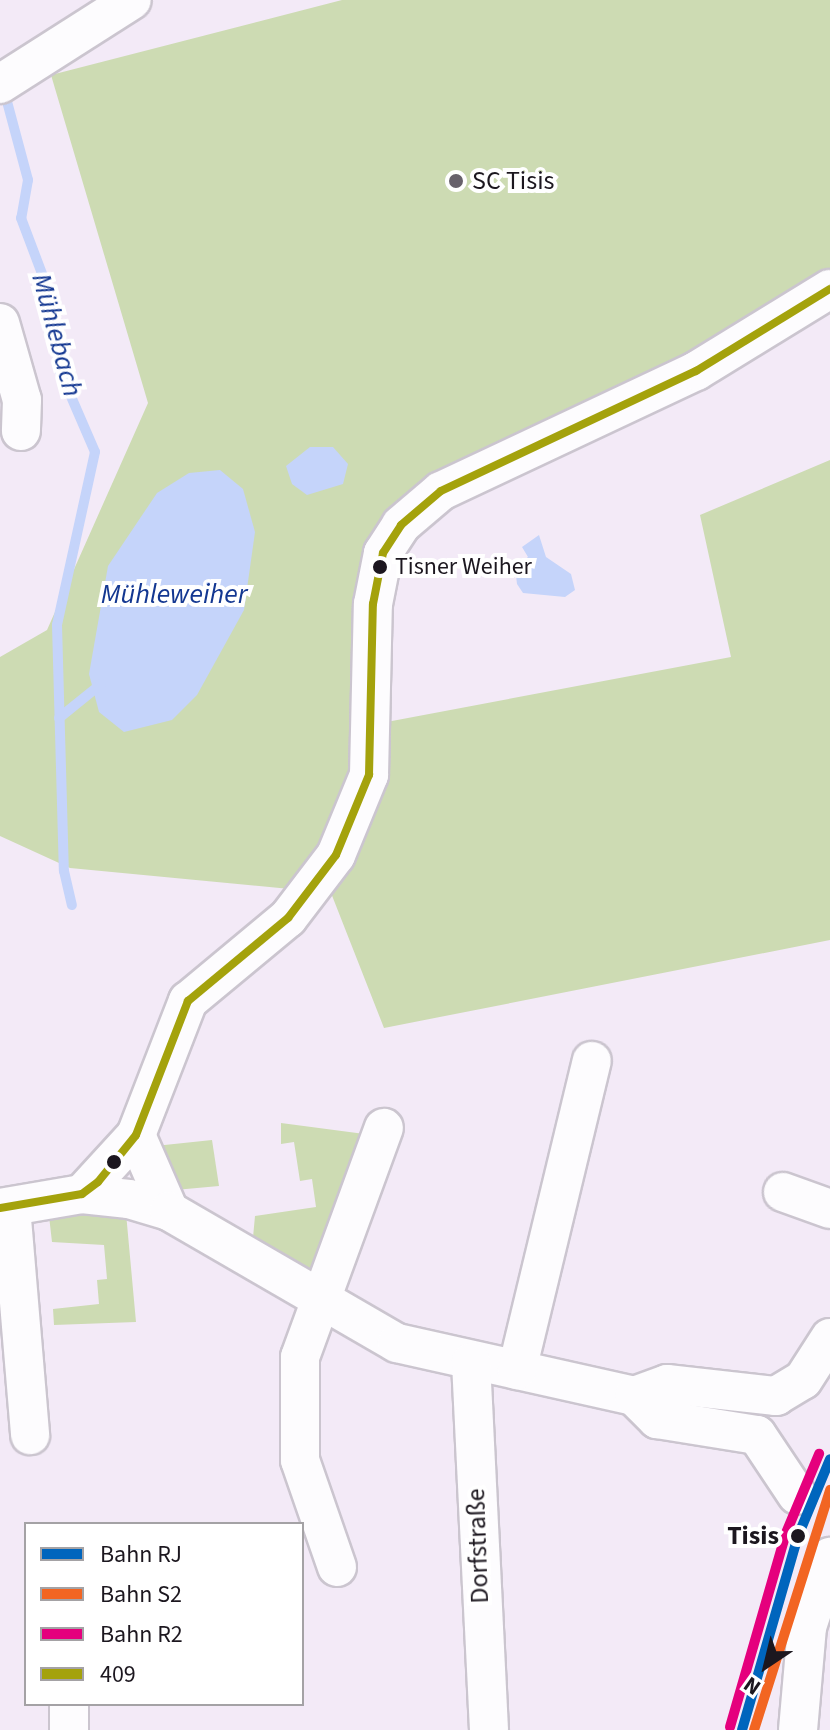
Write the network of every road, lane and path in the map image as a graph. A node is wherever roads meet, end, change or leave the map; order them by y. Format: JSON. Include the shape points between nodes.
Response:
{"nodes":[{"id":1,"x":132,"y":0,"type":"edge"},
{"id":2,"x":2,"y":82,"type":"edge"},
{"id":3,"x":830,"y":289,"type":"edge"},
{"id":4,"x":0,"y":323,"type":"edge"},
{"id":5,"x":21,"y":431,"type":"dead end"},
{"id":6,"x":592,"y":1061,"type":"dead end"},
{"id":7,"x":384,"y":1128,"type":"dead end"},
{"id":8,"x":136,"y":1135,"type":"junction"},
{"id":9,"x":783,"y":1192,"type":"dead end"},
{"id":10,"x":82,"y":1194,"type":"junction"},
{"id":11,"x":5,"y":1208,"type":"edge"},
{"id":12,"x":830,"y":1209,"type":"edge"},
{"id":13,"x":169,"y":1211,"type":"junction"},
{"id":14,"x":321,"y":1301,"type":"junction"},
{"id":15,"x":830,"y":1338,"type":"edge"},
{"id":16,"x":471,"y":1362,"type":"junction"},
{"id":17,"x":517,"y":1370,"type":"junction"},
{"id":18,"x":634,"y":1396,"type":"junction"},
{"id":19,"x":30,"y":1435,"type":"dead end"},
{"id":20,"x":797,"y":1495,"type":"dead end"},
{"id":21,"x":830,"y":1557,"type":"edge"},
{"id":22,"x":337,"y":1567,"type":"dead end"},
{"id":23,"x":69,"y":1706,"type":"edge"},
{"id":24,"x":69,"y":1730,"type":"edge"},
{"id":25,"x":489,"y":1730,"type":"edge"},
{"id":26,"x":798,"y":1730,"type":"edge"}],
"edges":[{"from":1,"to":2,"type":"street"},
{"from":3,"to":8,"type":"street","via":[[696,371],[441,491],[401,525],[383,553],[373,604],[369,775],[336,855],[288,918],[188,1001]]},
{"from":4,"to":5,"type":"street","via":[[22,400]]},
{"from":6,"to":17,"type":"street"},
{"from":7,"to":14,"type":"street"},
{"from":8,"to":10,"type":"street"},
{"from":8,"to":13,"type":"street"},
{"from":9,"to":12,"type":"street"},
{"from":10,"to":11,"type":"street"},
{"from":10,"to":13,"type":"street"},
{"from":11,"to":19,"type":"street"},
{"from":13,"to":14,"type":"street"},
{"from":14,"to":16,"type":"street","via":[[397,1343]]},
{"from":14,"to":22,"type":"street","via":[[300,1357],[300,1460]]},
{"from":15,"to":18,"type":"street","via":[[803,1380],[776,1396],[667,1384]]},
{"from":16,"to":17,"type":"street"},
{"from":16,"to":25,"type":"street","name":"Dorfstraße"},
{"from":17,"to":18,"type":"street"},
{"from":18,"to":20,"type":"street","via":[[657,1419],[757,1435]]},
{"from":21,"to":26,"type":"street","via":[[807,1627]]},
{"from":23,"to":24,"type":"street"}]}
